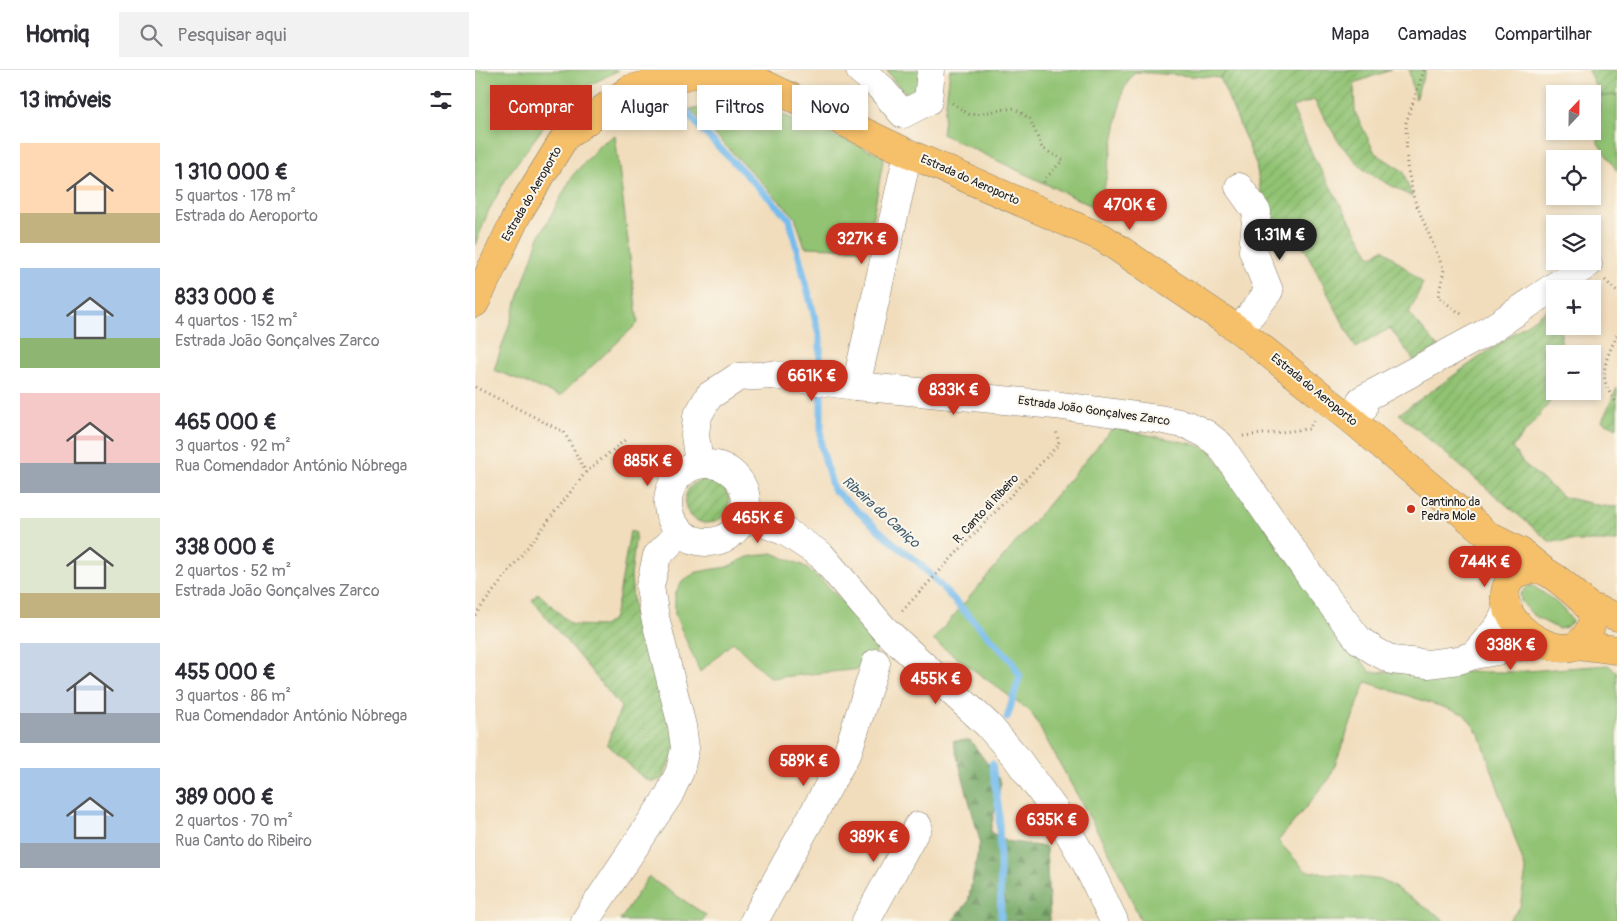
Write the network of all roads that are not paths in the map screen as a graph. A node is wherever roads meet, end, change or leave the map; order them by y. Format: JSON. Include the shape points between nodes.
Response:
{"nodes":[{"id":1,"x":860,"y":70,"type":"edge"},
{"id":2,"x":766,"y":77,"type":"edge"},
{"id":3,"x":930,"y":78,"type":"edge"},
{"id":4,"x":908,"y":153,"type":"junction"},
{"id":5,"x":1239,"y":187,"type":"dead end"},
{"id":6,"x":1579,"y":270,"type":"edge"},
{"id":7,"x":475,"y":303,"type":"edge"},
{"id":8,"x":1239,"y":330,"type":"junction"},
{"id":9,"x":856,"y":386,"type":"junction"},
{"id":10,"x":1352,"y":420,"type":"junction"},
{"id":11,"x":699,"y":464,"type":"junction"},
{"id":12,"x":746,"y":516,"type":"junction"},
{"id":13,"x":680,"y":533,"type":"junction"},
{"id":14,"x":1489,"y":536,"type":"junction"},
{"id":15,"x":1543,"y":570,"type":"junction"},
{"id":16,"x":1513,"y":577,"type":"junction"},
{"id":17,"x":1587,"y":605,"type":"junction"},
{"id":18,"x":1507,"y":608,"type":"junction"},
{"id":19,"x":1616,"y":615,"type":"edge"},
{"id":20,"x":1542,"y":643,"type":"junction"},
{"id":21,"x":1578,"y":645,"type":"junction"},
{"id":22,"x":1617,"y":650,"type":"edge"},
{"id":23,"x":1474,"y":655,"type":"junction"},
{"id":24,"x":877,"y":663,"type":"dead end"},
{"id":25,"x":918,"y":826,"type":"dead end"},
{"id":26,"x":585,"y":921,"type":"edge"},
{"id":27,"x":754,"y":921,"type":"edge"},
{"id":28,"x":866,"y":921,"type":"edge"},
{"id":29,"x":1114,"y":921,"type":"edge"}],
"edges":[{"from":1,"to":3,"type":"street","via":[[903,114],[928,101]]},
{"from":2,"to":4,"type":"main road","name":"Estrada do Aeroporto"},
{"from":2,"to":7,"type":"main road","name":"Estrada do Aeroporto","via":[[694,74],[630,89],[565,137],[518,213]]},
{"from":4,"to":8,"type":"main road","name":"Estrada do Aeroporto","via":[[1103,238]]},
{"from":4,"to":9,"type":"street"},
{"from":5,"to":8,"type":"street","via":[[1257,212],[1253,251],[1269,291]]},
{"from":6,"to":10,"type":"street","via":[[1485,333],[1361,400],[1363,409]]},
{"from":8,"to":10,"type":"main road","name":"Estrada do Aeroporto"},
{"from":9,"to":11,"type":"street","name":"Estrada João Gonçalves Zarco","via":[[773,375],[739,377],[709,396],[697,417],[695,436]]},
{"from":9,"to":23,"type":"street","name":"Estrada João Gonçalves Zarco","via":[[1055,404],[1188,425],[1220,445],[1313,580],[1359,640],[1392,660],[1428,664]]},
{"from":10,"to":14,"type":"main road","name":"Estrada do Aeroporto"},
{"from":11,"to":12,"type":"street","via":[[715,464],[737,477],[747,500]]},
{"from":11,"to":13,"type":"street","via":[[685,470],[674,481],[668,494],[668,510]]},
{"from":12,"to":13,"type":"street","via":[[738,529],[726,538],[711,542],[697,541]]},
{"from":12,"to":29,"type":"street","via":[[786,532],[821,555],[891,621],[988,725],[1059,816]]},
{"from":13,"to":26,"type":"street","via":[[657,556],[650,587],[682,726],[685,748],[680,771],[669,795]]},
{"from":14,"to":15,"type":"main road","name":"Estrada do Aeroporto","via":[[1521,552]]},
{"from":14,"to":16,"type":"main road","name":"Estrada do Aeroporto"},
{"from":15,"to":16,"type":"main road","via":[[1533,569]]},
{"from":15,"to":17,"type":"main road"},
{"from":16,"to":18,"type":"main road","via":[[1506,590]]},
{"from":17,"to":19,"type":"main road"},
{"from":17,"to":21,"type":"main road","via":[[1592,624]]},
{"from":18,"to":20,"type":"main road","via":[[1522,628]]},
{"from":18,"to":23,"type":"street","via":[[1499,626]]},
{"from":20,"to":21,"type":"main road","via":[[1570,648]]},
{"from":20,"to":23,"type":"street","name":"Estrada João Gonçalves Zarco"},
{"from":21,"to":22,"type":"main road"},
{"from":24,"to":27,"type":"street","via":[[848,752]]},
{"from":25,"to":28,"type":"street"}]}
